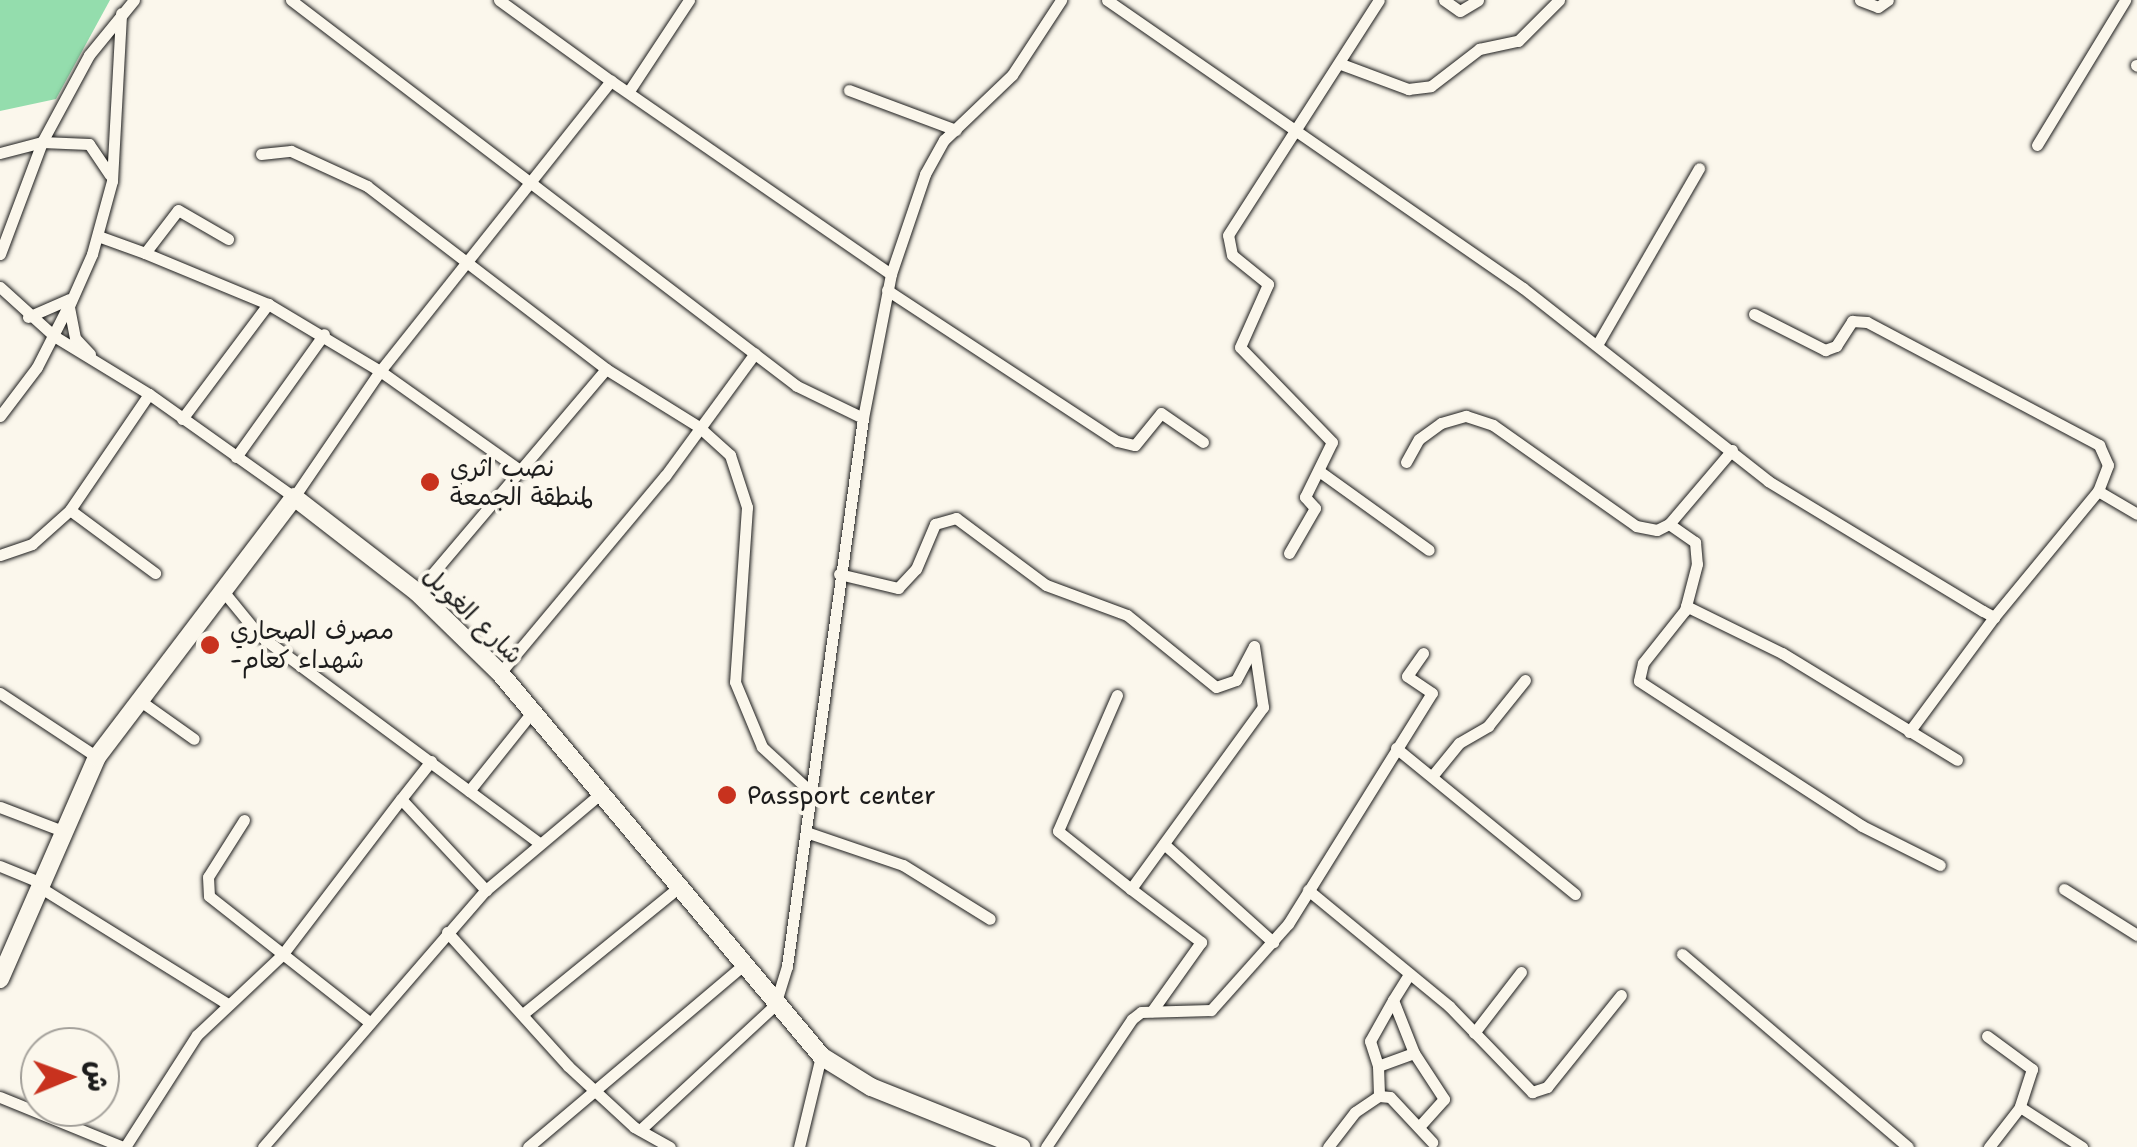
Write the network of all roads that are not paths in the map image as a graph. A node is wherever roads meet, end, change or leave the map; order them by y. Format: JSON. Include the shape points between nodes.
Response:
{"nodes":[{"id":1,"x":134,"y":0,"type":"edge"},
{"id":2,"x":291,"y":0,"type":"edge"},
{"id":3,"x":499,"y":0,"type":"edge"},
{"id":4,"x":689,"y":0,"type":"edge"},
{"id":5,"x":1061,"y":0,"type":"edge"},
{"id":6,"x":1107,"y":0,"type":"edge"},
{"id":7,"x":1380,"y":0,"type":"edge"},
{"id":8,"x":1444,"y":0,"type":"edge"},
{"id":9,"x":1478,"y":0,"type":"edge"},
{"id":10,"x":1558,"y":0,"type":"edge"},
{"id":11,"x":1860,"y":0,"type":"edge"},
{"id":12,"x":1888,"y":0,"type":"edge"},
{"id":13,"x":2126,"y":0,"type":"edge"},
{"id":14,"x":122,"y":13,"type":"junction"},
{"id":15,"x":1341,"y":64,"type":"junction"},
{"id":16,"x":611,"y":81,"type":"junction"},
{"id":17,"x":849,"y":90,"type":"dead end"},
{"id":18,"x":629,"y":91,"type":"junction"},
{"id":19,"x":1295,"y":127,"type":"junction"},
{"id":20,"x":956,"y":130,"type":"junction"},
{"id":21,"x":42,"y":142,"type":"junction"},
{"id":22,"x":2037,"y":145,"type":"dead end"},
{"id":23,"x":0,"y":153,"type":"edge"},
{"id":24,"x":261,"y":154,"type":"dead end"},
{"id":25,"x":1699,"y":168,"type":"dead end"},
{"id":26,"x":112,"y":181,"type":"junction"},
{"id":27,"x":525,"y":181,"type":"junction"},
{"id":28,"x":98,"y":236,"type":"junction"},
{"id":29,"x":228,"y":239,"type":"dead end"},
{"id":30,"x":145,"y":253,"type":"junction"},
{"id":31,"x":0,"y":254,"type":"edge"},
{"id":32,"x":469,"y":260,"type":"junction"},
{"id":33,"x":891,"y":274,"type":"junction"},
{"id":34,"x":0,"y":287,"type":"edge"},
{"id":35,"x":887,"y":290,"type":"junction"},
{"id":36,"x":69,"y":301,"type":"junction"},
{"id":37,"x":268,"y":304,"type":"junction"},
{"id":38,"x":1754,"y":314,"type":"dead end"},
{"id":39,"x":28,"y":316,"type":"junction"},
{"id":40,"x":324,"y":334,"type":"junction"},
{"id":41,"x":54,"y":336,"type":"junction"},
{"id":42,"x":1597,"y":344,"type":"junction"},
{"id":43,"x":756,"y":353,"type":"junction"},
{"id":44,"x":96,"y":363,"type":"junction"},
{"id":45,"x":606,"y":368,"type":"junction"},
{"id":46,"x":380,"y":371,"type":"junction"},
{"id":47,"x":149,"y":394,"type":"junction"},
{"id":48,"x":0,"y":416,"type":"edge"},
{"id":49,"x":862,"y":418,"type":"junction"},
{"id":50,"x":182,"y":419,"type":"junction"},
{"id":51,"x":699,"y":427,"type":"junction"},
{"id":52,"x":1204,"y":442,"type":"dead end"},
{"id":53,"x":1732,"y":450,"type":"junction"},
{"id":54,"x":236,"y":457,"type":"junction"},
{"id":55,"x":1406,"y":462,"type":"dead end"},
{"id":56,"x":521,"y":471,"type":"junction"},
{"id":57,"x":1319,"y":472,"type":"junction"},
{"id":58,"x":2098,"y":490,"type":"junction"},
{"id":59,"x":2137,"y":497,"type":"edge"},
{"id":60,"x":294,"y":498,"type":"junction"},
{"id":61,"x":2124,"y":507,"type":"junction"},
{"id":62,"x":70,"y":510,"type":"junction"},
{"id":63,"x":2137,"y":514,"type":"edge"},
{"id":64,"x":1669,"y":524,"type":"junction"},
{"id":65,"x":1429,"y":550,"type":"dead end"},
{"id":66,"x":1290,"y":553,"type":"dead end"},
{"id":67,"x":0,"y":555,"type":"edge"},
{"id":68,"x":156,"y":572,"type":"dead end"},
{"id":69,"x":839,"y":574,"type":"junction"},
{"id":70,"x":223,"y":591,"type":"junction"},
{"id":71,"x":418,"y":592,"type":"junction"},
{"id":72,"x":1686,"y":606,"type":"junction"},
{"id":73,"x":1994,"y":616,"type":"junction"},
{"id":74,"x":1423,"y":653,"type":"dead end"},
{"id":75,"x":500,"y":673,"type":"junction"},
{"id":76,"x":1525,"y":680,"type":"dead end"},
{"id":77,"x":1117,"y":695,"type":"dead end"},
{"id":78,"x":2,"y":699,"type":"edge"},
{"id":79,"x":139,"y":700,"type":"junction"},
{"id":80,"x":532,"y":712,"type":"junction"},
{"id":81,"x":1910,"y":732,"type":"junction"},
{"id":82,"x":194,"y":739,"type":"dead end"},
{"id":83,"x":1396,"y":748,"type":"junction"},
{"id":84,"x":96,"y":756,"type":"junction"},
{"id":85,"x":1957,"y":760,"type":"dead end"},
{"id":86,"x":430,"y":761,"type":"junction"},
{"id":87,"x":1432,"y":775,"type":"junction"},
{"id":88,"x":470,"y":790,"type":"junction"},
{"id":89,"x":810,"y":792,"type":"junction"},
{"id":90,"x":600,"y":794,"type":"junction"},
{"id":91,"x":401,"y":800,"type":"junction"},
{"id":92,"x":0,"y":806,"type":"edge"},
{"id":93,"x":244,"y":820,"type":"dead end"},
{"id":94,"x":60,"y":830,"type":"junction"},
{"id":95,"x":806,"y":832,"type":"junction"},
{"id":96,"x":540,"y":844,"type":"junction"},
{"id":97,"x":1164,"y":844,"type":"junction"},
{"id":98,"x":0,"y":866,"type":"edge"},
{"id":99,"x":1940,"y":866,"type":"dead end"},
{"id":100,"x":39,"y":884,"type":"junction"},
{"id":101,"x":678,"y":888,"type":"junction"},
{"id":102,"x":1131,"y":889,"type":"junction"},
{"id":103,"x":2064,"y":889,"type":"dead end"},
{"id":104,"x":486,"y":890,"type":"junction"},
{"id":105,"x":1308,"y":890,"type":"junction"},
{"id":106,"x":1575,"y":894,"type":"dead end"},
{"id":107,"x":990,"y":919,"type":"dead end"},
{"id":108,"x":446,"y":932,"type":"junction"},
{"id":109,"x":2137,"y":935,"type":"edge"},
{"id":110,"x":1273,"y":942,"type":"junction"},
{"id":111,"x":1682,"y":954,"type":"dead end"},
{"id":112,"x":282,"y":955,"type":"junction"},
{"id":113,"x":742,"y":966,"type":"junction"},
{"id":114,"x":1521,"y":972,"type":"dead end"},
{"id":115,"x":1408,"y":976,"type":"junction"},
{"id":116,"x":0,"y":979,"type":"edge"},
{"id":117,"x":1621,"y":995,"type":"dead end"},
{"id":118,"x":1393,"y":1000,"type":"junction"},
{"id":119,"x":226,"y":1004,"type":"junction"},
{"id":120,"x":775,"y":1005,"type":"junction"},
{"id":121,"x":1152,"y":1011,"type":"junction"},
{"id":122,"x":524,"y":1013,"type":"junction"},
{"id":123,"x":369,"y":1022,"type":"junction"},
{"id":124,"x":1474,"y":1032,"type":"junction"},
{"id":125,"x":1987,"y":1036,"type":"dead end"},
{"id":126,"x":1414,"y":1053,"type":"junction"},
{"id":127,"x":821,"y":1056,"type":"junction"},
{"id":128,"x":1378,"y":1066,"type":"junction"},
{"id":129,"x":592,"y":1087,"type":"junction"},
{"id":130,"x":1379,"y":1096,"type":"junction"},
{"id":131,"x":0,"y":1097,"type":"edge"},
{"id":132,"x":2020,"y":1107,"type":"junction"},
{"id":133,"x":1419,"y":1127,"type":"junction"},
{"id":134,"x":640,"y":1130,"type":"junction"},
{"id":135,"x":1432,"y":1142,"type":"dead end"},
{"id":136,"x":124,"y":1147,"type":"edge"},
{"id":137,"x":262,"y":1147,"type":"edge"},
{"id":138,"x":528,"y":1147,"type":"edge"},
{"id":139,"x":670,"y":1147,"type":"edge"},
{"id":140,"x":799,"y":1147,"type":"edge"},
{"id":141,"x":1021,"y":1147,"type":"edge"},
{"id":142,"x":1046,"y":1147,"type":"edge"},
{"id":143,"x":1328,"y":1147,"type":"edge"},
{"id":144,"x":1908,"y":1147,"type":"edge"},
{"id":145,"x":1989,"y":1147,"type":"edge"},
{"id":146,"x":2082,"y":1147,"type":"edge"}],
"edges":[{"from":1,"to":14,"type":"street"},
{"from":2,"to":27,"type":"street"},
{"from":3,"to":16,"type":"street"},
{"from":4,"to":18,"type":"street"},
{"from":5,"to":20,"type":"street","via":[[1034,48]]},
{"from":6,"to":19,"type":"street"},
{"from":7,"to":15,"type":"street"},
{"from":8,"to":9,"type":"street","via":[[1460,12]]},
{"from":10,"to":15,"type":"street","via":[[1518,41],[1479,49],[1431,86],[1408,89]]},
{"from":11,"to":12,"type":"street","via":[[1878,7]]},
{"from":13,"to":22,"type":"street"},
{"from":14,"to":21,"type":"street","via":[[89,54]]},
{"from":14,"to":26,"type":"street"},
{"from":15,"to":19,"type":"street"},
{"from":16,"to":18,"type":"street"},
{"from":16,"to":27,"type":"street"},
{"from":17,"to":20,"type":"street"},
{"from":18,"to":33,"type":"street"},
{"from":19,"to":42,"type":"street"},
{"from":19,"to":57,"type":"street","via":[[1239,213],[1229,247],[1268,284],[1240,347],[1330,437],[1332,448]]},
{"from":20,"to":33,"type":"street","via":[[925,174]]},
{"from":21,"to":23,"type":"street"},
{"from":21,"to":26,"type":"street","via":[[89,144],[103,156]]},
{"from":21,"to":31,"type":"street"},
{"from":24,"to":32,"type":"street","via":[[291,150],[368,186]]},
{"from":25,"to":42,"type":"street"},
{"from":26,"to":28,"type":"street"},
{"from":27,"to":32,"type":"street"},
{"from":27,"to":43,"type":"street"},
{"from":28,"to":30,"type":"street"},
{"from":28,"to":36,"type":"street"},
{"from":29,"to":30,"type":"street","via":[[175,210]]},
{"from":30,"to":37,"type":"street"},
{"from":32,"to":45,"type":"street"},
{"from":32,"to":46,"type":"street"},
{"from":33,"to":35,"type":"street"},
{"from":34,"to":39,"type":"street"},
{"from":35,"to":49,"type":"street"},
{"from":35,"to":52,"type":"street","via":[[1117,441],[1135,445],[1162,413]]},
{"from":36,"to":39,"type":"street"},
{"from":36,"to":41,"type":"street"},
{"from":36,"to":44,"type":"street","via":[[76,338]]},
{"from":37,"to":40,"type":"street"},
{"from":37,"to":50,"type":"street"},
{"from":38,"to":58,"type":"street","via":[[1825,350],[1856,319],[1883,330],[2100,445],[2108,465]]},
{"from":39,"to":41,"type":"street"},
{"from":40,"to":46,"type":"street"},
{"from":40,"to":54,"type":"street"},
{"from":41,"to":44,"type":"street"},
{"from":41,"to":48,"type":"street"},
{"from":42,"to":53,"type":"street"},
{"from":43,"to":49,"type":"street","via":[[797,386]]},
{"from":43,"to":51,"type":"street"},
{"from":44,"to":47,"type":"street"},
{"from":45,"to":51,"type":"street"},
{"from":45,"to":56,"type":"street"},
{"from":46,"to":56,"type":"street"},
{"from":46,"to":60,"type":"street"},
{"from":47,"to":50,"type":"street"},
{"from":47,"to":62,"type":"street"},
{"from":49,"to":69,"type":"street"},
{"from":50,"to":54,"type":"street"},
{"from":51,"to":75,"type":"street"},
{"from":51,"to":89,"type":"street","via":[[730,455],[747,507],[735,682],[762,748]]},
{"from":53,"to":64,"type":"street"},
{"from":53,"to":73,"type":"street","via":[[1768,481]]},
{"from":54,"to":60,"type":"street"},
{"from":55,"to":64,"type":"street","via":[[1418,439],[1466,416],[1492,425],[1620,517],[1648,530]]},
{"from":56,"to":71,"type":"street"},
{"from":57,"to":65,"type":"street"},
{"from":57,"to":66,"type":"street","via":[[1304,497],[1314,508]]},
{"from":58,"to":61,"type":"street"},
{"from":58,"to":73,"type":"street"},
{"from":59,"to":61,"type":"street"},
{"from":60,"to":70,"type":"street"},
{"from":60,"to":71,"type":"street","name":"شارع الغويل"},
{"from":61,"to":63,"type":"street"},
{"from":62,"to":67,"type":"street","via":[[32,544]]},
{"from":62,"to":68,"type":"street"},
{"from":64,"to":72,"type":"street","via":[[1698,547]]},
{"from":69,"to":89,"type":"street"},
{"from":69,"to":97,"type":"street","via":[[898,588],[916,569],[935,524],[956,518],[1046,585],[1126,615],[1216,687],[1236,680],[1254,646],[1263,707]]},
{"from":70,"to":79,"type":"street"},
{"from":70,"to":86,"type":"street","via":[[259,635]]},
{"from":71,"to":75,"type":"street","name":"شارع الغويل"},
{"from":72,"to":81,"type":"street","via":[[1782,653]]},
{"from":72,"to":99,"type":"street","via":[[1643,663],[1639,681],[1862,826]]},
{"from":73,"to":81,"type":"street"},
{"from":74,"to":83,"type":"street","via":[[1407,676],[1432,693]]},
{"from":75,"to":80,"type":"street","name":"شارع الغويل"},
{"from":76,"to":87,"type":"street","via":[[1488,726],[1459,743]]},
{"from":77,"to":102,"type":"street","via":[[1058,831]]},
{"from":78,"to":84,"type":"street"},
{"from":79,"to":82,"type":"street"},
{"from":79,"to":84,"type":"street"},
{"from":80,"to":88,"type":"street"},
{"from":80,"to":90,"type":"street","name":"شارع الغويل"},
{"from":81,"to":85,"type":"street"},
{"from":83,"to":87,"type":"street"},
{"from":83,"to":105,"type":"street"},
{"from":84,"to":94,"type":"street"},
{"from":86,"to":88,"type":"street"},
{"from":86,"to":91,"type":"street"},
{"from":87,"to":106,"type":"street"},
{"from":88,"to":96,"type":"street"},
{"from":89,"to":95,"type":"street"},
{"from":90,"to":96,"type":"street"},
{"from":90,"to":101,"type":"street","name":"شارع الغويل"},
{"from":91,"to":104,"type":"street"},
{"from":91,"to":112,"type":"street"},
{"from":92,"to":94,"type":"street"},
{"from":93,"to":112,"type":"street","via":[[208,877],[209,896]]},
{"from":94,"to":100,"type":"street"},
{"from":95,"to":107,"type":"street","via":[[903,865]]},
{"from":95,"to":120,"type":"street"},
{"from":96,"to":104,"type":"street"},
{"from":97,"to":102,"type":"street"},
{"from":97,"to":110,"type":"street"},
{"from":98,"to":100,"type":"street"},
{"from":100,"to":116,"type":"street"},
{"from":100,"to":119,"type":"street"},
{"from":101,"to":113,"type":"street","name":"شارع الغويل"},
{"from":101,"to":122,"type":"street"},
{"from":102,"to":121,"type":"street","via":[[1202,942]]},
{"from":103,"to":109,"type":"street"},
{"from":104,"to":108,"type":"street"},
{"from":105,"to":110,"type":"street"},
{"from":105,"to":115,"type":"street"},
{"from":108,"to":122,"type":"street"},
{"from":108,"to":123,"type":"street"},
{"from":110,"to":121,"type":"street","via":[[1211,1010]]},
{"from":111,"to":144,"type":"street"},
{"from":112,"to":119,"type":"street"},
{"from":112,"to":123,"type":"street"},
{"from":113,"to":120,"type":"street","name":"شارع الغويل"},
{"from":113,"to":129,"type":"street"},
{"from":114,"to":124,"type":"street"},
{"from":115,"to":118,"type":"street"},
{"from":115,"to":124,"type":"street"},
{"from":117,"to":124,"type":"street","via":[[1537,1092],[1527,1090]]},
{"from":118,"to":126,"type":"street"},
{"from":118,"to":128,"type":"street","via":[[1370,1040]]},
{"from":119,"to":136,"type":"street","via":[[176,1062]]},
{"from":120,"to":127,"type":"street","name":"شارع الغويل"},
{"from":120,"to":134,"type":"street"},
{"from":121,"to":142,"type":"street","via":[[1132,1018]]},
{"from":122,"to":129,"type":"street"},
{"from":123,"to":137,"type":"street"},
{"from":125,"to":132,"type":"street","via":[[2032,1066]]},
{"from":126,"to":128,"type":"street"},
{"from":126,"to":133,"type":"street","via":[[1444,1099]]},
{"from":127,"to":140,"type":"street"},
{"from":127,"to":141,"type":"street","name":"شارع الغويل","via":[[870,1087]]},
{"from":128,"to":130,"type":"street"},
{"from":129,"to":134,"type":"street"},
{"from":129,"to":138,"type":"street"},
{"from":130,"to":133,"type":"street","via":[[1390,1097]]},
{"from":130,"to":143,"type":"street","via":[[1355,1112]]},
{"from":131,"to":136,"type":"street"},
{"from":132,"to":145,"type":"street"},
{"from":132,"to":146,"type":"street"},
{"from":133,"to":135,"type":"street"},
{"from":134,"to":139,"type":"street"}]}
